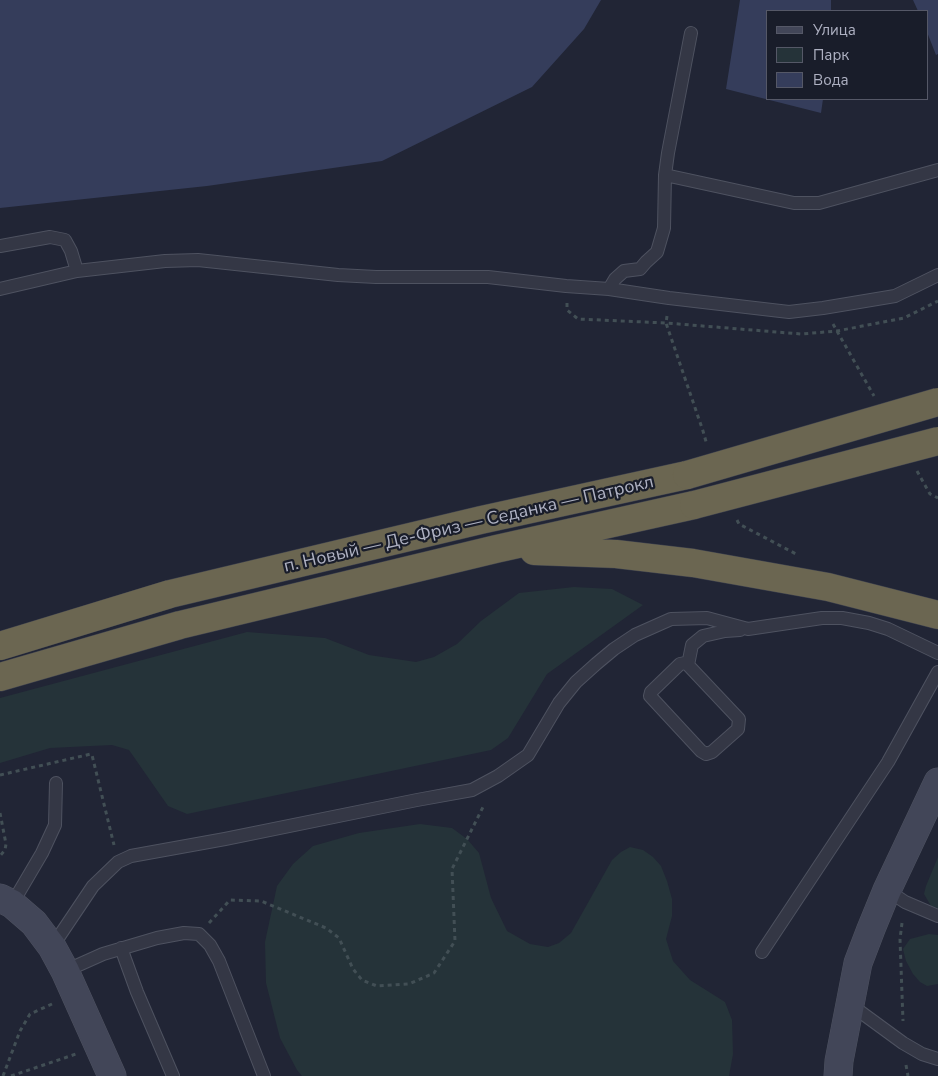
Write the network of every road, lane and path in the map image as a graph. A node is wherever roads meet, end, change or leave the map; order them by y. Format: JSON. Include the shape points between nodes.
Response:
{"nodes":[{"id":1,"x":691,"y":34,"type":"dead end"},
{"id":2,"x":938,"y":170,"type":"edge"},
{"id":3,"x":665,"y":176,"type":"junction"},
{"id":4,"x":0,"y":246,"type":"edge"},
{"id":5,"x":76,"y":271,"type":"junction"},
{"id":6,"x":938,"y":275,"type":"edge"},
{"id":7,"x":0,"y":289,"type":"edge"},
{"id":8,"x":609,"y":289,"type":"junction"},
{"id":9,"x":938,"y":402,"type":"edge"},
{"id":10,"x":938,"y":441,"type":"edge"},
{"id":11,"x":496,"y":550,"type":"junction"},
{"id":12,"x":938,"y":615,"type":"edge"},
{"id":13,"x":748,"y":629,"type":"junction"},
{"id":14,"x":0,"y":646,"type":"edge"},
{"id":15,"x":938,"y":653,"type":"edge"},
{"id":16,"x":688,"y":665,"type":"junction"},
{"id":17,"x":938,"y":672,"type":"edge"},
{"id":18,"x":0,"y":677,"type":"edge"},
{"id":19,"x":0,"y":775,"type":"edge"},
{"id":20,"x":498,"y":776,"type":"junction"},
{"id":21,"x":938,"y":782,"type":"edge"},
{"id":22,"x":56,"y":783,"type":"dead end"},
{"id":23,"x":0,"y":813,"type":"edge"},
{"id":24,"x":0,"y":856,"type":"edge"},
{"id":25,"x":118,"y":862,"type":"junction"},
{"id":26,"x":896,"y":896,"type":"junction"},
{"id":27,"x":6,"y":901,"type":"edge"},
{"id":28,"x":938,"y":916,"type":"edge"},
{"id":29,"x":199,"y":934,"type":"junction"},
{"id":30,"x":52,"y":947,"type":"junction"},
{"id":31,"x":121,"y":948,"type":"junction"},
{"id":32,"x":762,"y":952,"type":"dead end"},
{"id":33,"x":64,"y":971,"type":"junction"},
{"id":34,"x":55,"y":1003,"type":"dead end"},
{"id":35,"x":850,"y":1005,"type":"junction"},
{"id":36,"x":903,"y":1043,"type":"junction"},
{"id":37,"x":76,"y":1054,"type":"dead end"},
{"id":38,"x":938,"y":1059,"type":"edge"},
{"id":39,"x":2,"y":1076,"type":"edge"},
{"id":40,"x":11,"y":1076,"type":"edge"},
{"id":41,"x":112,"y":1076,"type":"edge"},
{"id":42,"x":173,"y":1076,"type":"edge"},
{"id":43,"x":264,"y":1076,"type":"edge"},
{"id":44,"x":838,"y":1076,"type":"edge"}],
"edges":[{"from":1,"to":3,"type":"lane"},
{"from":2,"to":3,"type":"lane","via":[[819,203],[794,203]]},
{"from":3,"to":8,"type":"lane","via":[[664,228],[657,252],[640,269],[624,271]]},
{"from":4,"to":5,"type":"lane","via":[[50,237],[65,240]]},
{"from":5,"to":7,"type":"lane"},
{"from":5,"to":8,"type":"lane","via":[[198,260],[338,275],[488,277]]},
{"from":6,"to":8,"type":"lane","via":[[895,296],[789,312]]},
{"from":9,"to":14,"type":"highway","name":"п. Новый — Де-Фриз — Седанка — Патрокл","bridge":true,"via":[[686,475],[170,594]]},
{"from":10,"to":11,"type":"highway","name":"п. Новый — Де-Фриз — Седанка — Патрокл","bridge":true,"via":[[694,505]]},
{"from":11,"to":12,"type":"highway","via":[[616,554],[693,564],[819,586]]},
{"from":11,"to":18,"type":"highway","name":"п. Новый — Де-Фриз — Седанка — Патрокл","via":[[180,625]]},
{"from":13,"to":15,"type":"lane","via":[[842,618],[888,629]]},
{"from":13,"to":16,"type":"lane","via":[[704,636],[692,646]]},
{"from":13,"to":20,"type":"lane","via":[[707,618],[671,619],[635,635],[576,682],[559,703],[528,755]]},
{"from":16,"to":16,"type":"lane","via":[[740,719],[738,729],[706,754],[650,696],[650,692],[680,664]]},
{"from":17,"to":32,"type":"lane","via":[[888,762]]},
{"from":19,"to":25,"type":"path","via":[[91,754]]},
{"from":20,"to":25,"type":"lane","via":[[472,790],[130,856]]},
{"from":20,"to":29,"type":"path","via":[[452,869],[455,941],[434,973],[409,984],[377,986],[362,980],[339,938],[326,928],[261,901],[230,900]]},
{"from":21,"to":26,"type":"main road"},
{"from":22,"to":27,"type":"lane","via":[[55,825],[42,853]]},
{"from":23,"to":24,"type":"path","via":[[6,844]]},
{"from":25,"to":30,"type":"lane","via":[[93,886]]},
{"from":26,"to":28,"type":"lane"},
{"from":26,"to":35,"type":"main road","via":[[871,929],[858,963]]},
{"from":26,"to":36,"type":"path"},
{"from":27,"to":30,"type":"main road","via":[[34,923]]},
{"from":29,"to":31,"type":"lane","via":[[156,938]]},
{"from":29,"to":43,"type":"lane","via":[[219,961]]},
{"from":30,"to":33,"type":"main road"},
{"from":31,"to":33,"type":"lane"},
{"from":31,"to":42,"type":"lane"},
{"from":33,"to":41,"type":"main road"},
{"from":34,"to":39,"type":"path","via":[[30,1014],[20,1030]]},
{"from":35,"to":36,"type":"lane"},
{"from":35,"to":44,"type":"main road"},
{"from":36,"to":38,"type":"lane"},
{"from":37,"to":40,"type":"path"}]}
